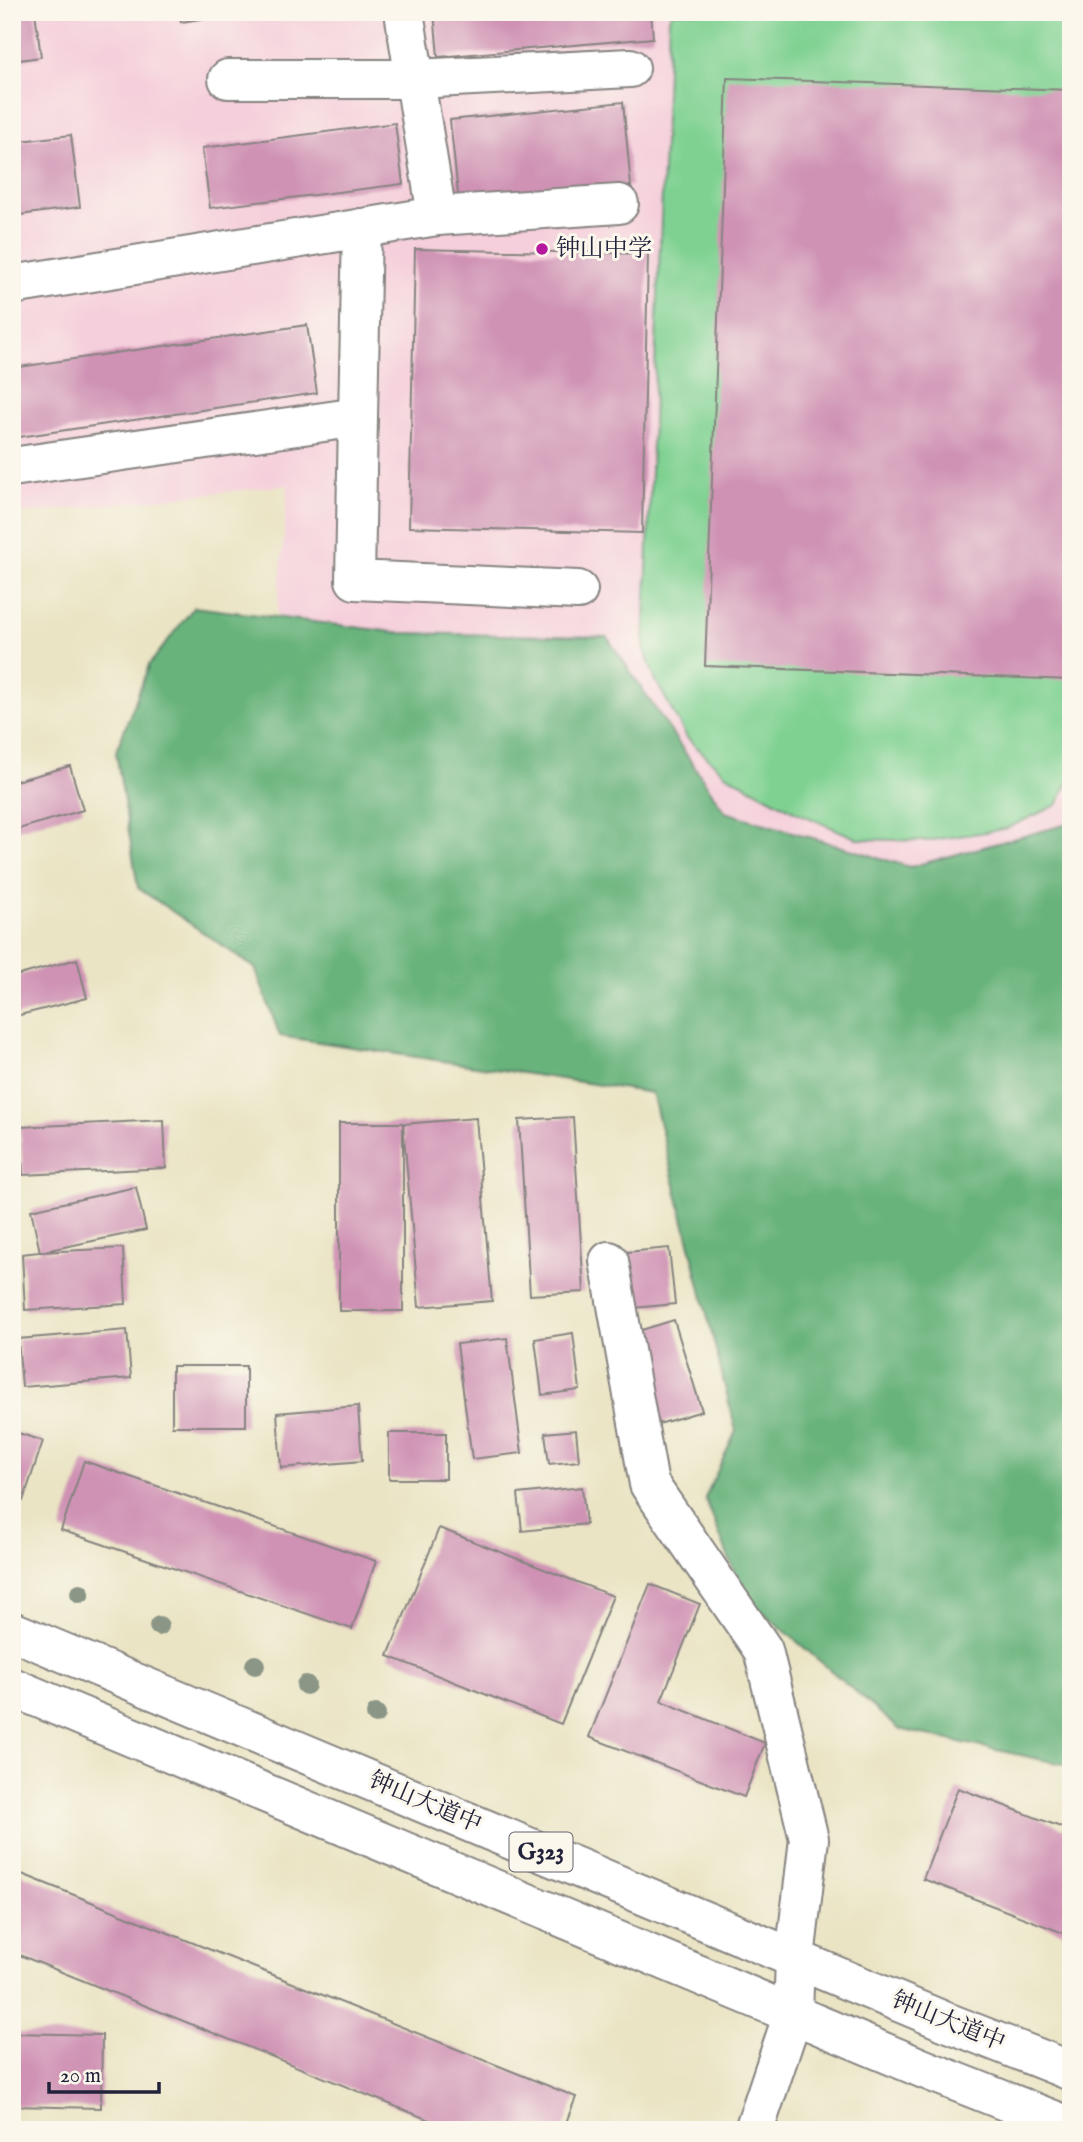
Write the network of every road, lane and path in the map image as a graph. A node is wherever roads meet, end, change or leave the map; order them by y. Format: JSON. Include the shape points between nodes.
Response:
{"nodes":[{"id":1,"x":404,"y":12,"type":"edge"},
{"id":2,"x":630,"y":68,"type":"dead end"},
{"id":3,"x":228,"y":79,"type":"dead end"},
{"id":4,"x":415,"y":79,"type":"junction"},
{"id":5,"x":619,"y":204,"type":"dead end"},
{"id":6,"x":437,"y":216,"type":"junction"},
{"id":7,"x":362,"y":228,"type":"junction"},
{"id":8,"x":12,"y":285,"type":"edge"},
{"id":9,"x":358,"y":417,"type":"junction"},
{"id":10,"x":12,"y":467,"type":"edge"},
{"id":11,"x":578,"y":590,"type":"dead end"},
{"id":12,"x":609,"y":1261,"type":"dead end"},
{"id":13,"x":12,"y":1631,"type":"edge"},
{"id":14,"x":12,"y":1688,"type":"edge"},
{"id":15,"x":795,"y":1958,"type":"junction"},
{"id":16,"x":793,"y":2014,"type":"junction"},
{"id":17,"x":1071,"y":2071,"type":"edge"},
{"id":18,"x":1071,"y":2127,"type":"edge"},
{"id":19,"x":754,"y":2130,"type":"edge"}],
"edges":[{"from":1,"to":4,"type":"main road"},
{"from":2,"to":4,"type":"main road"},
{"from":3,"to":4,"type":"main road"},
{"from":4,"to":6,"type":"main road"},
{"from":5,"to":6,"type":"main road"},
{"from":6,"to":7,"type":"main road"},
{"from":7,"to":8,"type":"main road"},
{"from":7,"to":9,"type":"main road"},
{"from":9,"to":10,"type":"main road"},
{"from":9,"to":11,"type":"main road","via":[[355,580]]},
{"from":12,"to":15,"type":"main road","via":[[649,1484],[763,1650],[809,1839]]},
{"from":13,"to":15,"type":"main road","name":"钟山大道中","number":"G323"},
{"from":14,"to":16,"type":"main road","number":"G323"},
{"from":15,"to":16,"type":"main road"},
{"from":15,"to":17,"type":"main road","name":"钟山大道中","number":"G323"},
{"from":16,"to":18,"type":"main road","number":"G323"},
{"from":16,"to":19,"type":"main road"}]}
